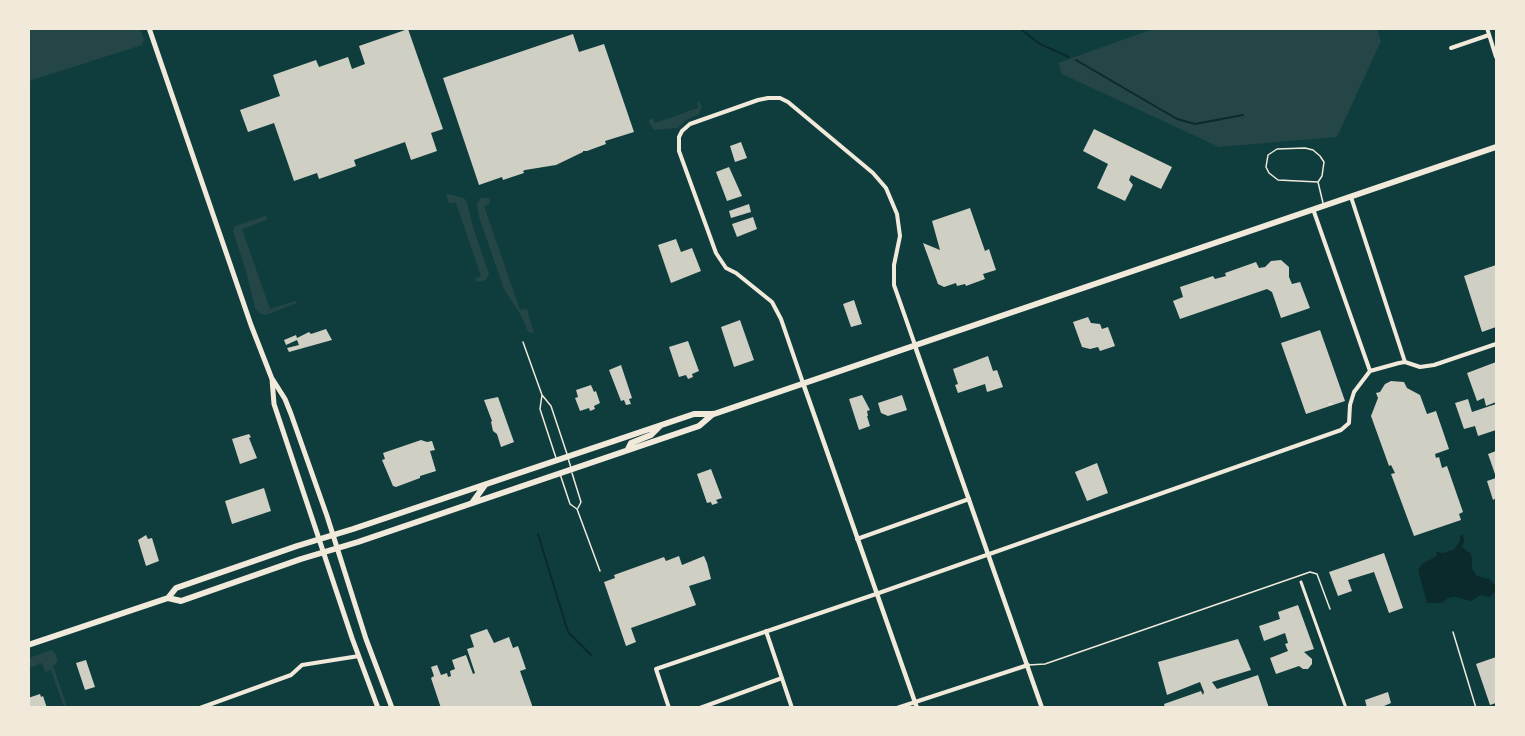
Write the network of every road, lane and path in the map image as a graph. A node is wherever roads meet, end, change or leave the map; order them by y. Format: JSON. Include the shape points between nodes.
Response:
{"nodes":[{"id":1,"x":149,"y":28,"type":"edge"},
{"id":2,"x":1487,"y":28,"type":"edge"},
{"id":3,"x":1489,"y":35,"type":"junction"},
{"id":4,"x":1451,"y":48,"type":"dead end"},
{"id":5,"x":1497,"y":57,"type":"edge"},
{"id":6,"x":1497,"y":147,"type":"edge"},
{"id":7,"x":1318,"y":182,"type":"junction"},
{"id":8,"x":1351,"y":197,"type":"junction"},
{"id":9,"x":1323,"y":206,"type":"junction"},
{"id":10,"x":1313,"y":209,"type":"junction"},
{"id":11,"x":523,"y":342,"type":"dead end"},
{"id":12,"x":1497,"y":344,"type":"edge"},
{"id":13,"x":915,"y":346,"type":"junction"},
{"id":14,"x":1405,"y":362,"type":"junction"},
{"id":15,"x":1370,"y":371,"type":"junction"},
{"id":16,"x":272,"y":379,"type":"junction"},
{"id":17,"x":803,"y":383,"type":"junction"},
{"id":18,"x":542,"y":395,"type":"junction"},
{"id":19,"x":714,"y":414,"type":"junction"},
{"id":20,"x":662,"y":425,"type":"junction"},
{"id":21,"x":628,"y":449,"type":"junction"},
{"id":22,"x":568,"y":457,"type":"junction"},
{"id":23,"x":557,"y":461,"type":"junction"},
{"id":24,"x":571,"y":469,"type":"junction"},
{"id":25,"x":560,"y":473,"type":"junction"},
{"id":26,"x":485,"y":484,"type":"junction"},
{"id":27,"x":969,"y":500,"type":"junction"},
{"id":28,"x":472,"y":503,"type":"junction"},
{"id":29,"x":578,"y":509,"type":"junction"},
{"id":30,"x":333,"y":535,"type":"junction"},
{"id":31,"x":320,"y":539,"type":"junction"},
{"id":32,"x":857,"y":539,"type":"junction"},
{"id":33,"x":337,"y":548,"type":"junction"},
{"id":34,"x":323,"y":552,"type":"junction"},
{"id":35,"x":989,"y":555,"type":"junction"},
{"id":36,"x":600,"y":571,"type":"dead end"},
{"id":37,"x":1301,"y":582,"type":"dead end"},
{"id":38,"x":876,"y":594,"type":"junction"},
{"id":39,"x":168,"y":598,"type":"junction"},
{"id":40,"x":1330,"y":609,"type":"dead end"},
{"id":41,"x":766,"y":631,"type":"junction"},
{"id":42,"x":1453,"y":632,"type":"dead end"},
{"id":43,"x":28,"y":645,"type":"edge"},
{"id":44,"x":358,"y":656,"type":"junction"},
{"id":45,"x":1028,"y":665,"type":"junction"},
{"id":46,"x":782,"y":678,"type":"junction"},
{"id":47,"x":915,"y":701,"type":"junction"},
{"id":48,"x":200,"y":708,"type":"edge"},
{"id":49,"x":378,"y":708,"type":"edge"},
{"id":50,"x":392,"y":708,"type":"edge"},
{"id":51,"x":669,"y":708,"type":"edge"},
{"id":52,"x":700,"y":708,"type":"edge"},
{"id":53,"x":792,"y":708,"type":"edge"},
{"id":54,"x":897,"y":708,"type":"edge"},
{"id":55,"x":917,"y":708,"type":"edge"},
{"id":56,"x":1042,"y":708,"type":"edge"},
{"id":57,"x":1346,"y":708,"type":"edge"},
{"id":58,"x":1476,"y":708,"type":"edge"}],
"edges":[{"from":1,"to":16,"type":"main road"},
{"from":2,"to":3,"type":"street"},
{"from":3,"to":4,"type":"street"},
{"from":3,"to":5,"type":"street"},
{"from":6,"to":8,"type":"main road"},
{"from":7,"to":7,"type":"lane","via":[[1324,162],[1313,150],[1277,149],[1268,155],[1266,167],[1274,178]]},
{"from":7,"to":9,"type":"lane"},
{"from":8,"to":9,"type":"main road"},
{"from":8,"to":14,"type":"street"},
{"from":9,"to":10,"type":"main road"},
{"from":10,"to":13,"type":"main road"},
{"from":10,"to":15,"type":"street"},
{"from":11,"to":18,"type":"lane"},
{"from":12,"to":14,"type":"street","via":[[1434,365],[1420,367]]},
{"from":13,"to":17,"type":"main road"},
{"from":13,"to":17,"type":"street","via":[[894,285],[900,236],[897,214],[886,188],[788,102],[780,98],[758,100],[690,124],[679,137],[679,151],[716,253],[726,268],[772,302]]},
{"from":13,"to":27,"type":"street"},
{"from":14,"to":15,"type":"street"},
{"from":15,"to":35,"type":"street","via":[[1354,392],[1348,423],[1341,429]]},
{"from":16,"to":30,"type":"main road","via":[[291,414]]},
{"from":16,"to":31,"type":"main road","via":[[274,404]]},
{"from":17,"to":19,"type":"main road"},
{"from":17,"to":32,"type":"street"},
{"from":18,"to":22,"type":"lane","via":[[552,406]]},
{"from":18,"to":23,"type":"lane","via":[[540,409]]},
{"from":19,"to":20,"type":"main road","via":[[694,414]]},
{"from":19,"to":21,"type":"main road","via":[[699,426]]},
{"from":20,"to":21,"type":"main road","via":[[651,435],[631,443]]},
{"from":20,"to":22,"type":"main road"},
{"from":21,"to":24,"type":"main road"},
{"from":22,"to":23,"type":"main road"},
{"from":22,"to":24,"type":"lane"},
{"from":23,"to":25,"type":"lane"},
{"from":23,"to":26,"type":"main road"},
{"from":24,"to":25,"type":"main road"},
{"from":24,"to":29,"type":"lane","via":[[581,502]]},
{"from":25,"to":28,"type":"main road"},
{"from":25,"to":29,"type":"lane","via":[[570,504]]},
{"from":26,"to":28,"type":"main road"},
{"from":26,"to":30,"type":"main road"},
{"from":27,"to":32,"type":"street"},
{"from":27,"to":35,"type":"street"},
{"from":28,"to":33,"type":"main road"},
{"from":29,"to":36,"type":"lane"},
{"from":30,"to":31,"type":"main road"},
{"from":30,"to":33,"type":"main road"},
{"from":31,"to":34,"type":"main road"},
{"from":31,"to":39,"type":"main road","via":[[176,588]]},
{"from":32,"to":38,"type":"street"},
{"from":33,"to":34,"type":"main road"},
{"from":33,"to":50,"type":"main road"},
{"from":34,"to":39,"type":"main road","via":[[181,601]]},
{"from":34,"to":44,"type":"main road"},
{"from":35,"to":38,"type":"street"},
{"from":35,"to":45,"type":"street"},
{"from":37,"to":57,"type":"street"},
{"from":38,"to":41,"type":"street"},
{"from":38,"to":47,"type":"street"},
{"from":39,"to":43,"type":"main road"},
{"from":40,"to":45,"type":"lane","via":[[1317,574],[1310,572],[1045,664]]},
{"from":41,"to":46,"type":"street"},
{"from":41,"to":51,"type":"street","via":[[656,669]]},
{"from":42,"to":58,"type":"lane"},
{"from":44,"to":48,"type":"street","via":[[302,665],[291,675]]},
{"from":44,"to":49,"type":"main road"},
{"from":45,"to":47,"type":"street"},
{"from":45,"to":56,"type":"street"},
{"from":46,"to":52,"type":"street"},
{"from":46,"to":53,"type":"street"},
{"from":47,"to":54,"type":"street"},
{"from":47,"to":55,"type":"street"}]}
